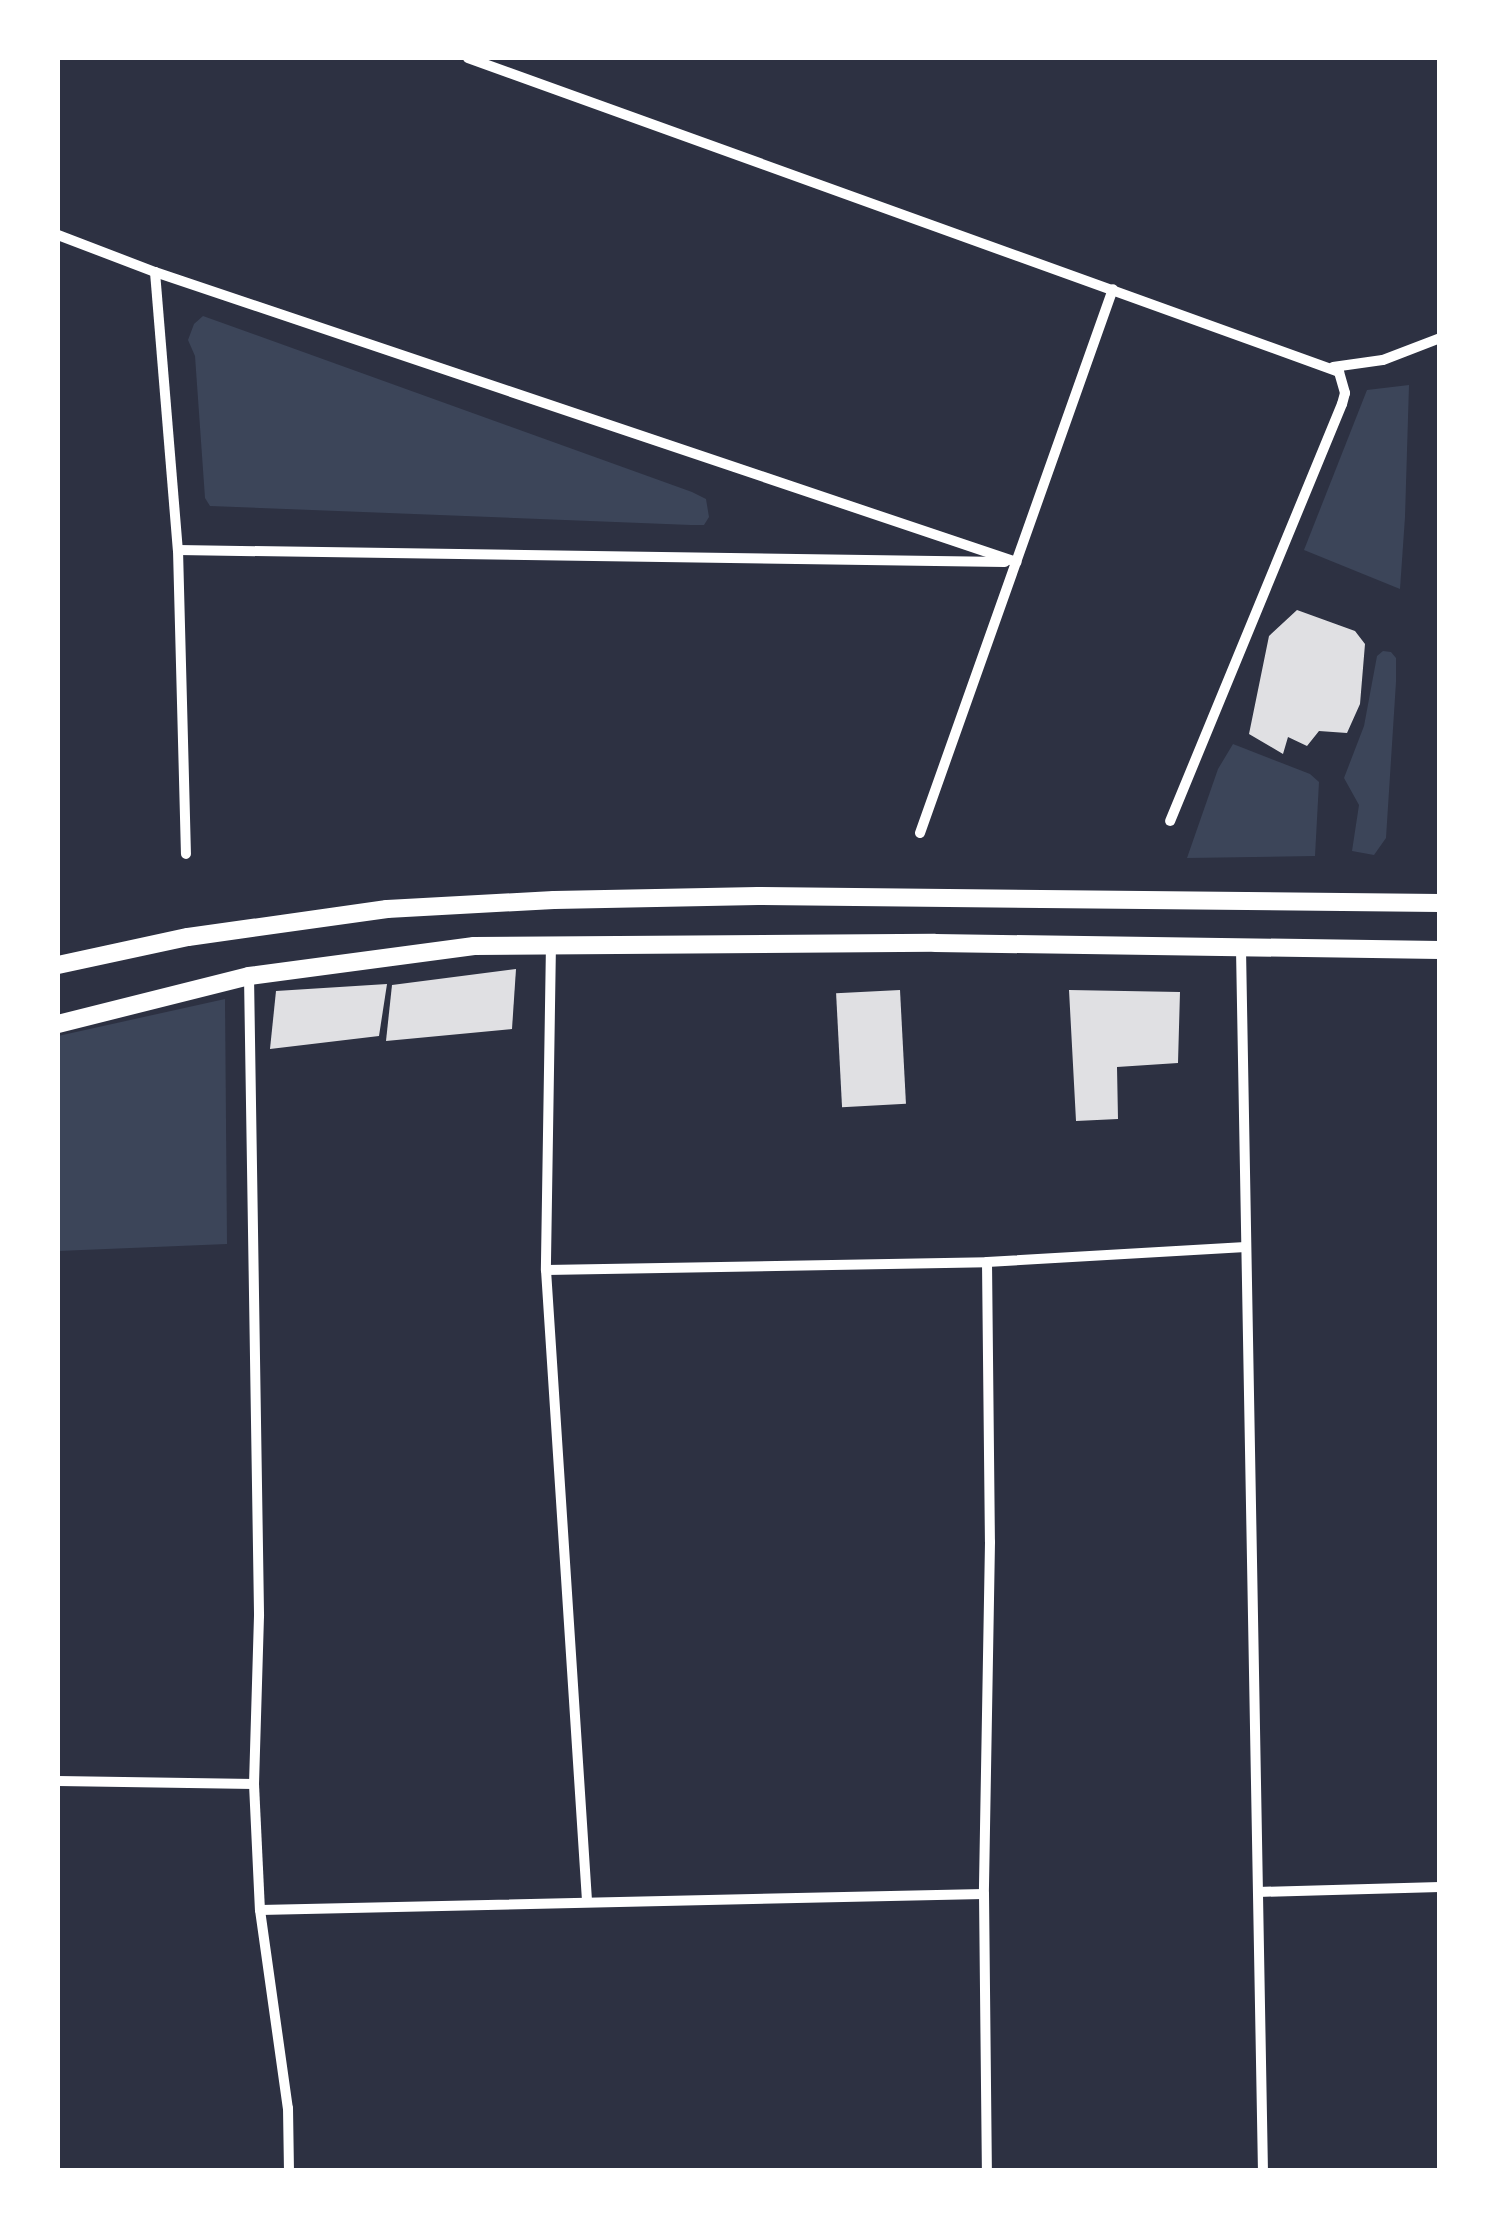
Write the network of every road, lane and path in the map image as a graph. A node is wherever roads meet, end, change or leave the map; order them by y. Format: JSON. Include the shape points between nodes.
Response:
{"nodes":[{"id":1,"x":468,"y":58,"type":"edge"},
{"id":2,"x":58,"y":235,"type":"edge"},
{"id":3,"x":155,"y":272,"type":"junction"},
{"id":4,"x":1113,"y":289,"type":"junction"},
{"id":5,"x":1440,"y":338,"type":"edge"},
{"id":6,"x":1332,"y":368,"type":"junction"},
{"id":7,"x":178,"y":550,"type":"junction"},
{"id":8,"x":1016,"y":562,"type":"junction"},
{"id":9,"x":1170,"y":820,"type":"dead end"},
{"id":10,"x":920,"y":833,"type":"dead end"},
{"id":11,"x":186,"y":854,"type":"dead end"},
{"id":12,"x":1440,"y":902,"type":"edge"},
{"id":13,"x":551,"y":942,"type":"junction"},
{"id":14,"x":1241,"y":949,"type":"junction"},
{"id":15,"x":1440,"y":950,"type":"edge"},
{"id":16,"x":58,"y":965,"type":"edge"},
{"id":17,"x":249,"y":976,"type":"junction"},
{"id":18,"x":58,"y":1024,"type":"edge"},
{"id":19,"x":1246,"y":1247,"type":"junction"},
{"id":20,"x":987,"y":1262,"type":"junction"},
{"id":21,"x":546,"y":1270,"type":"junction"},
{"id":22,"x":58,"y":1781,"type":"edge"},
{"id":23,"x":254,"y":1784,"type":"junction"},
{"id":24,"x":1440,"y":1887,"type":"edge"},
{"id":25,"x":1258,"y":1892,"type":"junction"},
{"id":26,"x":984,"y":1894,"type":"junction"},
{"id":27,"x":586,"y":1900,"type":"junction"},
{"id":28,"x":260,"y":1910,"type":"junction"},
{"id":29,"x":289,"y":2170,"type":"edge"},
{"id":30,"x":988,"y":2170,"type":"edge"},
{"id":31,"x":1263,"y":2170,"type":"edge"}],
"edges":[{"from":1,"to":4,"type":"street"},
{"from":2,"to":3,"type":"street"},
{"from":3,"to":7,"type":"street"},
{"from":3,"to":8,"type":"street"},
{"from":4,"to":6,"type":"street"},
{"from":4,"to":8,"type":"street"},
{"from":5,"to":6,"type":"street","via":[[1383,360]]},
{"from":6,"to":9,"type":"street","via":[[1343,383],[1342,404]]},
{"from":7,"to":8,"type":"street"},
{"from":7,"to":11,"type":"street"},
{"from":8,"to":10,"type":"street"},
{"from":12,"to":16,"type":"street","via":[[777,896],[536,901],[388,908],[171,940]]},
{"from":13,"to":14,"type":"street"},
{"from":13,"to":17,"type":"street"},
{"from":13,"to":21,"type":"street"},
{"from":14,"to":15,"type":"street"},
{"from":14,"to":19,"type":"street"},
{"from":17,"to":18,"type":"street"},
{"from":17,"to":23,"type":"street","via":[[259,1616]]},
{"from":19,"to":20,"type":"street"},
{"from":19,"to":25,"type":"street"},
{"from":20,"to":21,"type":"street"},
{"from":20,"to":26,"type":"street"},
{"from":21,"to":27,"type":"street"},
{"from":22,"to":23,"type":"street"},
{"from":23,"to":28,"type":"street"},
{"from":24,"to":25,"type":"street"},
{"from":25,"to":31,"type":"street"},
{"from":26,"to":27,"type":"street"},
{"from":26,"to":30,"type":"street"},
{"from":27,"to":28,"type":"street"},
{"from":28,"to":29,"type":"street","via":[[288,2108]]}]}
